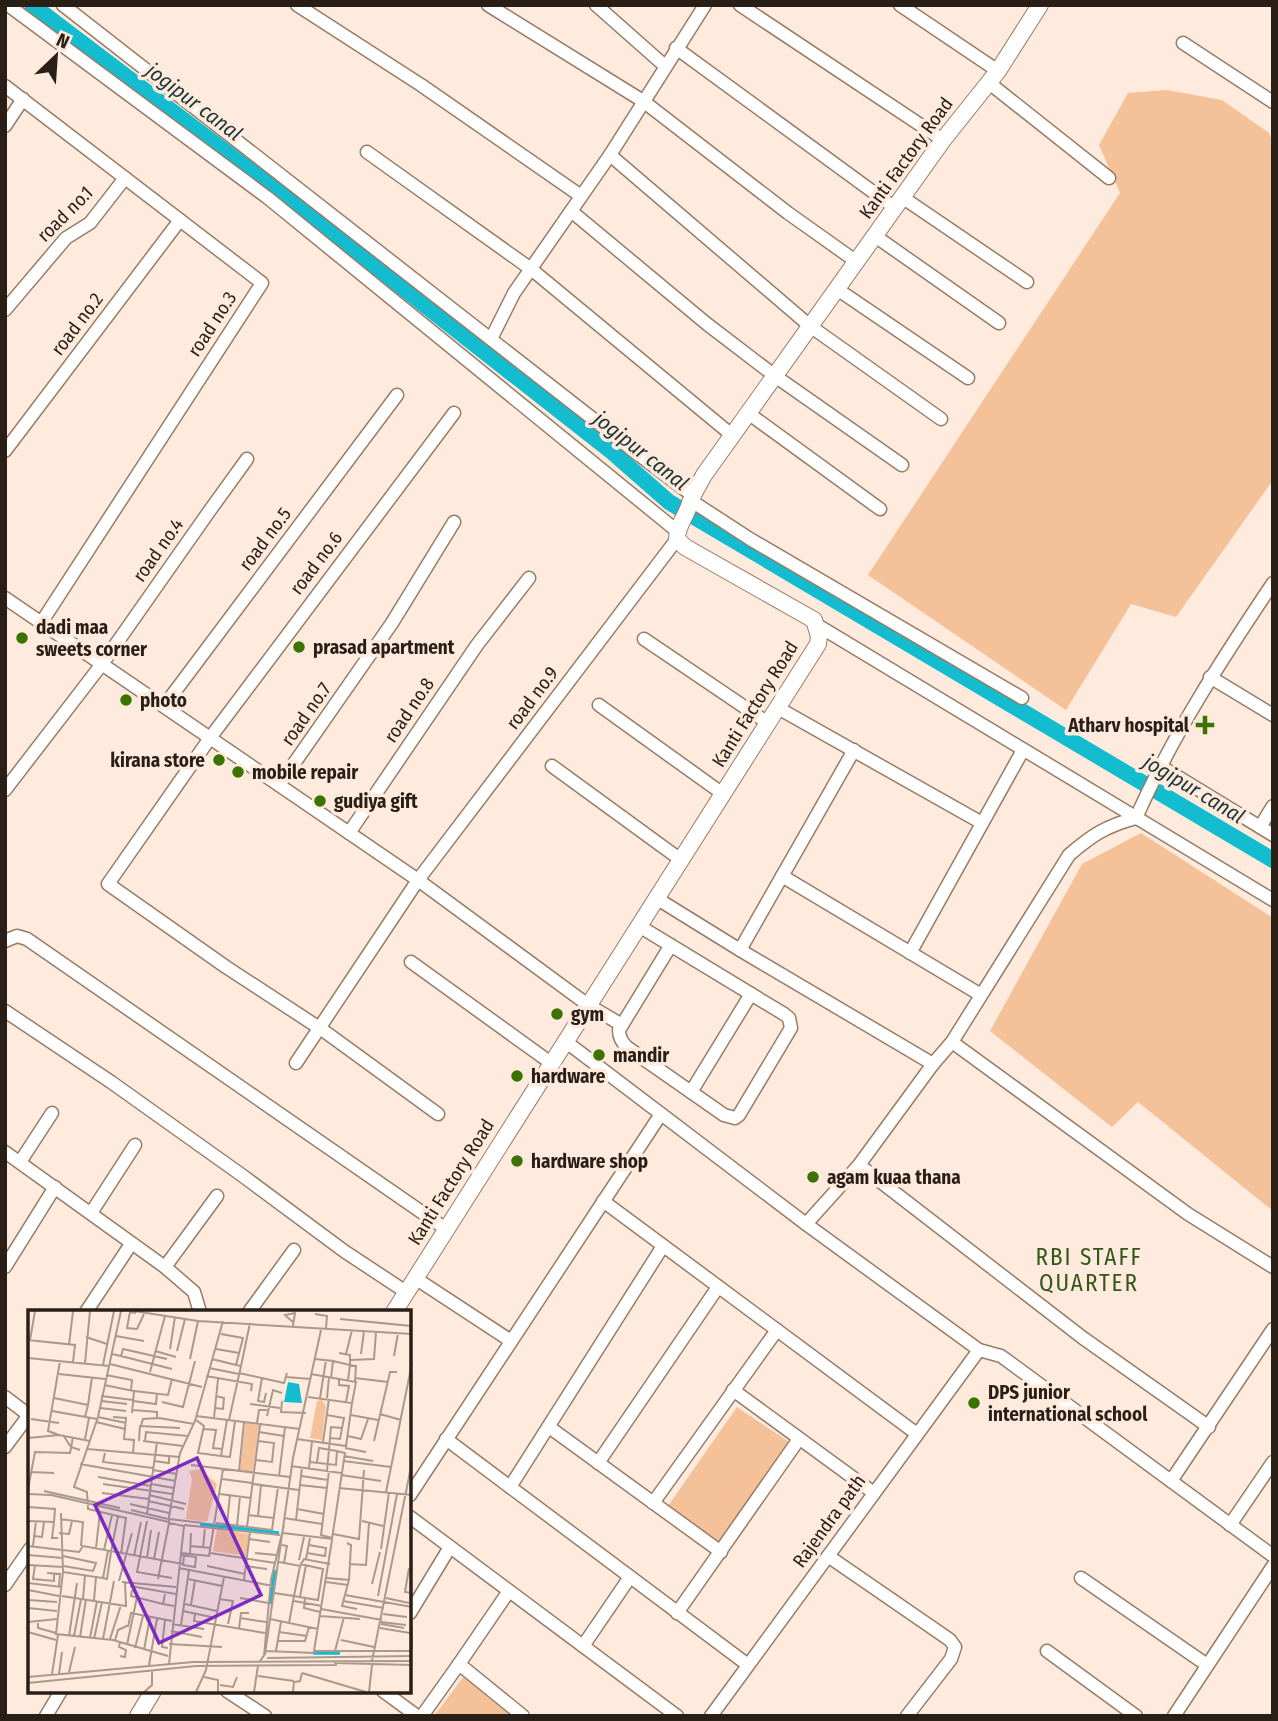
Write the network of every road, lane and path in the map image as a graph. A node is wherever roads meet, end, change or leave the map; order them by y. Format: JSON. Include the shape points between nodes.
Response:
{"nodes":[{"id":1,"x":8,"y":5,"type":"edge"},
{"id":2,"x":62,"y":5,"type":"edge"},
{"id":3,"x":297,"y":5,"type":"edge"},
{"id":4,"x":488,"y":5,"type":"edge"},
{"id":5,"x":597,"y":5,"type":"edge"},
{"id":6,"x":705,"y":5,"type":"edge"},
{"id":7,"x":740,"y":5,"type":"edge"},
{"id":8,"x":900,"y":5,"type":"edge"},
{"id":9,"x":1040,"y":5,"type":"edge"},
{"id":10,"x":1183,"y":43,"type":"dead end"},
{"id":11,"x":676,"y":48,"type":"junction"},
{"id":12,"x":665,"y":66,"type":"junction"},
{"id":13,"x":993,"y":76,"type":"junction"},
{"id":14,"x":5,"y":86,"type":"edge"},
{"id":15,"x":23,"y":99,"type":"junction"},
{"id":16,"x":643,"y":101,"type":"junction"},
{"id":17,"x":1273,"y":102,"type":"edge"},
{"id":18,"x":5,"y":125,"type":"edge"},
{"id":19,"x":943,"y":140,"type":"junction"},
{"id":20,"x":367,"y":152,"type":"dead end"},
{"id":21,"x":610,"y":155,"type":"junction"},
{"id":22,"x":125,"y":178,"type":"junction"},
{"id":23,"x":1109,"y":178,"type":"dead end"},
{"id":24,"x":581,"y":197,"type":"junction"},
{"id":25,"x":898,"y":203,"type":"junction"},
{"id":26,"x":571,"y":211,"type":"junction"},
{"id":27,"x":180,"y":220,"type":"junction"},
{"id":28,"x":875,"y":236,"type":"junction"},
{"id":29,"x":856,"y":262,"type":"junction"},
{"id":30,"x":531,"y":268,"type":"junction"},
{"id":31,"x":1027,"y":282,"type":"dead end"},
{"id":32,"x":837,"y":289,"type":"junction"},
{"id":33,"x":5,"y":310,"type":"edge"},
{"id":34,"x":999,"y":323,"type":"dead end"},
{"id":35,"x":810,"y":327,"type":"junction"},
{"id":36,"x":491,"y":339,"type":"junction"},
{"id":37,"x":775,"y":376,"type":"junction"},
{"id":38,"x":968,"y":378,"type":"dead end"},
{"id":39,"x":397,"y":394,"type":"dead end"},
{"id":40,"x":454,"y":413,"type":"dead end"},
{"id":41,"x":748,"y":414,"type":"junction"},
{"id":42,"x":941,"y":419,"type":"dead end"},
{"id":43,"x":733,"y":436,"type":"junction"},
{"id":44,"x":5,"y":451,"type":"edge"},
{"id":45,"x":247,"y":459,"type":"dead end"},
{"id":46,"x":902,"y":465,"type":"dead end"},
{"id":47,"x":690,"y":500,"type":"junction"},
{"id":48,"x":880,"y":509,"type":"dead end"},
{"id":49,"x":454,"y":522,"type":"dead end"},
{"id":50,"x":678,"y":531,"type":"junction"},
{"id":51,"x":529,"y":578,"type":"dead end"},
{"id":52,"x":1273,"y":583,"type":"edge"},
{"id":53,"x":5,"y":598,"type":"edge"},
{"id":54,"x":41,"y":623,"type":"junction"},
{"id":55,"x":817,"y":625,"type":"junction"},
{"id":56,"x":644,"y":639,"type":"dead end"},
{"id":57,"x":102,"y":664,"type":"junction"},
{"id":58,"x":1210,"y":677,"type":"junction"},
{"id":59,"x":1023,"y":698,"type":"dead end"},
{"id":60,"x":599,"y":705,"type":"dead end"},
{"id":61,"x":164,"y":706,"type":"junction"},
{"id":62,"x":778,"y":708,"type":"junction"},
{"id":63,"x":1273,"y":715,"type":"edge"},
{"id":64,"x":768,"y":723,"type":"junction"},
{"id":65,"x":210,"y":738,"type":"junction"},
{"id":66,"x":854,"y":750,"type":"junction"},
{"id":67,"x":1023,"y":750,"type":"junction"},
{"id":68,"x":552,"y":766,"type":"dead end"},
{"id":69,"x":1157,"y":772,"type":"junction"},
{"id":70,"x":279,"y":785,"type":"junction"},
{"id":71,"x":5,"y":790,"type":"edge"},
{"id":72,"x":723,"y":794,"type":"junction"},
{"id":73,"x":1273,"y":806,"type":"edge"},
{"id":74,"x":1136,"y":818,"type":"junction"},
{"id":75,"x":982,"y":823,"type":"junction"},
{"id":76,"x":1260,"y":827,"type":"junction"},
{"id":77,"x":349,"y":833,"type":"junction"},
{"id":78,"x":1273,"y":835,"type":"edge"},
{"id":79,"x":681,"y":860,"type":"junction"},
{"id":80,"x":782,"y":876,"type":"junction"},
{"id":81,"x":418,"y":880,"type":"junction"},
{"id":82,"x":656,"y":898,"type":"junction"},
{"id":83,"x":1273,"y":900,"type":"edge"},
{"id":84,"x":639,"y":926,"type":"junction"},
{"id":85,"x":5,"y":941,"type":"edge"},
{"id":86,"x":671,"y":945,"type":"junction"},
{"id":87,"x":740,"y":950,"type":"junction"},
{"id":88,"x":910,"y":953,"type":"junction"},
{"id":89,"x":411,"y":962,"type":"dead end"},
{"id":90,"x":751,"y":994,"type":"junction"},
{"id":91,"x":981,"y":995,"type":"junction"},
{"id":92,"x":588,"y":1005,"type":"junction"},
{"id":93,"x":5,"y":1011,"type":"edge"},
{"id":94,"x":622,"y":1025,"type":"junction"},
{"id":95,"x":318,"y":1028,"type":"junction"},
{"id":96,"x":565,"y":1041,"type":"junction"},
{"id":97,"x":952,"y":1042,"type":"junction"},
{"id":98,"x":296,"y":1063,"type":"dead end"},
{"id":99,"x":551,"y":1063,"type":"junction"},
{"id":100,"x":933,"y":1064,"type":"junction"},
{"id":101,"x":691,"y":1091,"type":"junction"},
{"id":102,"x":52,"y":1113,"type":"dead end"},
{"id":103,"x":438,"y":1114,"type":"dead end"},
{"id":104,"x":661,"y":1114,"type":"junction"},
{"id":105,"x":135,"y":1145,"type":"dead end"},
{"id":106,"x":5,"y":1152,"type":"edge"},
{"id":107,"x":20,"y":1162,"type":"junction"},
{"id":108,"x":859,"y":1165,"type":"junction"},
{"id":109,"x":55,"y":1187,"type":"junction"},
{"id":110,"x":217,"y":1196,"type":"dead end"},
{"id":111,"x":603,"y":1201,"type":"junction"},
{"id":112,"x":91,"y":1213,"type":"junction"},
{"id":113,"x":806,"y":1224,"type":"junction"},
{"id":114,"x":446,"y":1229,"type":"junction"},
{"id":115,"x":131,"y":1244,"type":"junction"},
{"id":116,"x":663,"y":1246,"type":"junction"},
{"id":117,"x":294,"y":1250,"type":"dead end"},
{"id":118,"x":5,"y":1266,"type":"edge"},
{"id":119,"x":165,"y":1267,"type":"junction"},
{"id":120,"x":1273,"y":1267,"type":"edge"},
{"id":121,"x":411,"y":1285,"type":"junction"},
{"id":122,"x":718,"y":1287,"type":"junction"},
{"id":123,"x":87,"y":1310,"type":"edge"},
{"id":124,"x":200,"y":1310,"type":"edge"},
{"id":125,"x":250,"y":1310,"type":"edge"},
{"id":126,"x":395,"y":1310,"type":"edge"},
{"id":127,"x":1273,"y":1329,"type":"edge"},
{"id":128,"x":777,"y":1330,"type":"junction"},
{"id":129,"x":511,"y":1341,"type":"junction"},
{"id":130,"x":1261,"y":1347,"type":"junction"},
{"id":131,"x":979,"y":1350,"type":"junction"},
{"id":132,"x":1273,"y":1355,"type":"edge"},
{"id":133,"x":733,"y":1390,"type":"junction"},
{"id":134,"x":5,"y":1397,"type":"edge"},
{"id":135,"x":27,"y":1413,"type":"edge"},
{"id":136,"x":549,"y":1427,"type":"junction"},
{"id":137,"x":1209,"y":1427,"type":"junction"},
{"id":138,"x":917,"y":1434,"type":"junction"},
{"id":139,"x":446,"y":1439,"type":"junction"},
{"id":140,"x":799,"y":1439,"type":"junction"},
{"id":141,"x":5,"y":1447,"type":"edge"},
{"id":142,"x":598,"y":1463,"type":"junction"},
{"id":143,"x":1271,"y":1469,"type":"edge"},
{"id":144,"x":1171,"y":1481,"type":"junction"},
{"id":145,"x":510,"y":1487,"type":"junction"},
{"id":146,"x":411,"y":1493,"type":"edge"},
{"id":147,"x":874,"y":1493,"type":"junction"},
{"id":148,"x":653,"y":1503,"type":"junction"},
{"id":149,"x":411,"y":1518,"type":"edge"},
{"id":150,"x":1230,"y":1525,"type":"junction"},
{"id":151,"x":450,"y":1547,"type":"junction"},
{"id":152,"x":28,"y":1552,"type":"edge"},
{"id":153,"x":721,"y":1552,"type":"junction"},
{"id":154,"x":828,"y":1556,"type":"junction"},
{"id":155,"x":1273,"y":1556,"type":"edge"},
{"id":156,"x":1273,"y":1566,"type":"edge"},
{"id":157,"x":630,"y":1577,"type":"junction"},
{"id":158,"x":1081,"y":1578,"type":"dead end"},
{"id":159,"x":5,"y":1585,"type":"edge"},
{"id":160,"x":509,"y":1591,"type":"junction"},
{"id":161,"x":411,"y":1611,"type":"edge"},
{"id":162,"x":677,"y":1613,"type":"junction"},
{"id":163,"x":583,"y":1646,"type":"junction"},
{"id":164,"x":1047,"y":1651,"type":"dead end"},
{"id":165,"x":459,"y":1664,"type":"junction"},
{"id":166,"x":747,"y":1665,"type":"junction"},
{"id":167,"x":1207,"y":1665,"type":"junction"},
{"id":168,"x":60,"y":1693,"type":"edge"},
{"id":169,"x":152,"y":1693,"type":"edge"},
{"id":170,"x":230,"y":1693,"type":"edge"},
{"id":171,"x":386,"y":1693,"type":"edge"},
{"id":172,"x":49,"y":1715,"type":"edge"},
{"id":173,"x":138,"y":1716,"type":"edge"},
{"id":174,"x":265,"y":1716,"type":"edge"},
{"id":175,"x":420,"y":1716,"type":"edge"},
{"id":176,"x":523,"y":1716,"type":"edge"},
{"id":177,"x":677,"y":1716,"type":"edge"},
{"id":178,"x":711,"y":1716,"type":"edge"},
{"id":179,"x":907,"y":1716,"type":"edge"},
{"id":180,"x":1136,"y":1716,"type":"edge"},
{"id":181,"x":1174,"y":1716,"type":"edge"}],
"edges":[{"from":1,"to":50,"type":"street","via":[[268,198]]},
{"from":2,"to":36,"type":"street"},
{"from":3,"to":24,"type":"street"},
{"from":4,"to":16,"type":"street"},
{"from":5,"to":12,"type":"street"},
{"from":6,"to":11,"type":"street"},
{"from":7,"to":19,"type":"street"},
{"from":8,"to":13,"type":"street"},
{"from":9,"to":13,"type":"street","name":"Kanti Factory Road"},
{"from":10,"to":17,"type":"street"},
{"from":11,"to":12,"type":"street"},
{"from":11,"to":25,"type":"street"},
{"from":12,"to":16,"type":"street"},
{"from":13,"to":19,"type":"street","name":"Kanti Factory Road"},
{"from":13,"to":23,"type":"street"},
{"from":14,"to":15,"type":"street","name":"road no.3"},
{"from":15,"to":18,"type":"street"},
{"from":15,"to":22,"type":"street","name":"road no.3"},
{"from":16,"to":21,"type":"street"},
{"from":16,"to":29,"type":"street"},
{"from":19,"to":25,"type":"street","name":"Kanti Factory Road"},
{"from":20,"to":30,"type":"street"},
{"from":21,"to":24,"type":"street"},
{"from":21,"to":35,"type":"street"},
{"from":22,"to":27,"type":"street","name":"road no.3"},
{"from":22,"to":33,"type":"street","name":"road no.1","via":[[90,223],[66,238]]},
{"from":24,"to":26,"type":"street"},
{"from":25,"to":28,"type":"street","name":"Kanti Factory Road"},
{"from":25,"to":31,"type":"street"},
{"from":26,"to":30,"type":"street"},
{"from":26,"to":37,"type":"street"},
{"from":27,"to":44,"type":"street","name":"road no.2"},
{"from":27,"to":54,"type":"street","name":"road no.3","via":[[262,283]]},
{"from":28,"to":29,"type":"street","name":"Kanti Factory Road"},
{"from":28,"to":34,"type":"street"},
{"from":29,"to":32,"type":"street","name":"Kanti Factory Road"},
{"from":30,"to":36,"type":"street"},
{"from":30,"to":43,"type":"street"},
{"from":32,"to":35,"type":"street","name":"Kanti Factory Road"},
{"from":32,"to":38,"type":"street"},
{"from":35,"to":37,"type":"street","name":"Kanti Factory Road"},
{"from":35,"to":42,"type":"street"},
{"from":36,"to":47,"type":"street"},
{"from":37,"to":41,"type":"street","name":"Kanti Factory Road"},
{"from":37,"to":46,"type":"street"},
{"from":39,"to":61,"type":"street","name":"road no.5"},
{"from":40,"to":65,"type":"street","name":"road no.6"},
{"from":41,"to":43,"type":"street","name":"Kanti Factory Road"},
{"from":41,"to":48,"type":"street"},
{"from":43,"to":47,"type":"street","name":"Kanti Factory Road"},
{"from":45,"to":57,"type":"street","name":"road no.4"},
{"from":47,"to":50,"type":"street","name":"Kanti Factory Road"},
{"from":47,"to":59,"type":"street"},
{"from":49,"to":70,"type":"street","name":"road no.7","via":[[392,623]]},
{"from":50,"to":55,"type":"street","name":"Kanti Factory Road","via":[[685,547]]},
{"from":50,"to":81,"type":"street","name":"road no.9"},
{"from":51,"to":77,"type":"street","name":"road no.8","via":[[477,645]]},
{"from":52,"to":58,"type":"street"},
{"from":53,"to":54,"type":"street"},
{"from":54,"to":57,"type":"street"},
{"from":55,"to":62,"type":"street","name":"Kanti Factory Road","via":[[818,644]]},
{"from":55,"to":67,"type":"street"},
{"from":56,"to":64,"type":"street"},
{"from":57,"to":61,"type":"street"},
{"from":57,"to":71,"type":"street","name":"road no.4"},
{"from":58,"to":63,"type":"street"},
{"from":58,"to":69,"type":"street"},
{"from":60,"to":72,"type":"street"},
{"from":61,"to":65,"type":"street"},
{"from":62,"to":64,"type":"street","name":"Kanti Factory Road"},
{"from":62,"to":66,"type":"street"},
{"from":64,"to":72,"type":"street","name":"Kanti Factory Road"},
{"from":65,"to":70,"type":"street"},
{"from":65,"to":95,"type":"street","name":"road no.6","via":[[108,884]]},
{"from":66,"to":75,"type":"street"},
{"from":66,"to":80,"type":"street"},
{"from":67,"to":74,"type":"street"},
{"from":67,"to":75,"type":"street"},
{"from":68,"to":79,"type":"street"},
{"from":69,"to":74,"type":"street"},
{"from":69,"to":76,"type":"street"},
{"from":70,"to":77,"type":"street"},
{"from":72,"to":79,"type":"street","name":"Kanti Factory Road"},
{"from":73,"to":76,"type":"street"},
{"from":74,"to":83,"type":"street"},
{"from":74,"to":91,"type":"street","via":[[1112,824],[1069,855]]},
{"from":75,"to":88,"type":"street"},
{"from":76,"to":78,"type":"street"},
{"from":77,"to":81,"type":"street"},
{"from":79,"to":82,"type":"street","name":"Kanti Factory Road"},
{"from":80,"to":87,"type":"street"},
{"from":80,"to":88,"type":"street"},
{"from":81,"to":92,"type":"street"},
{"from":81,"to":95,"type":"street","name":"road no.9"},
{"from":82,"to":84,"type":"street","name":"Kanti Factory Road"},
{"from":82,"to":87,"type":"street"},
{"from":84,"to":86,"type":"street"},
{"from":84,"to":92,"type":"street","name":"Kanti Factory Road"},
{"from":85,"to":114,"type":"street","via":[[17,936],[27,939]]},
{"from":86,"to":90,"type":"street"},
{"from":86,"to":94,"type":"street"},
{"from":87,"to":100,"type":"street"},
{"from":88,"to":91,"type":"street"},
{"from":89,"to":99,"type":"street"},
{"from":90,"to":101,"type":"street"},
{"from":90,"to":101,"type":"street","via":[[785,1014],[791,1028],[738,1115],[730,1118]]},
{"from":91,"to":97,"type":"street"},
{"from":92,"to":94,"type":"street"},
{"from":92,"to":96,"type":"street","name":"Kanti Factory Road"},
{"from":93,"to":121,"type":"street","via":[[344,1251]]},
{"from":94,"to":101,"type":"street","via":[[622,1043]]},
{"from":95,"to":98,"type":"street","name":"road no.9"},
{"from":95,"to":103,"type":"street"},
{"from":96,"to":99,"type":"street","name":"Kanti Factory Road"},
{"from":96,"to":104,"type":"street"},
{"from":97,"to":100,"type":"street"},
{"from":97,"to":120,"type":"street","via":[[1188,1214]]},
{"from":99,"to":114,"type":"street","name":"Kanti Factory Road"},
{"from":100,"to":108,"type":"street"},
{"from":102,"to":107,"type":"street"},
{"from":104,"to":111,"type":"street"},
{"from":104,"to":113,"type":"street"},
{"from":105,"to":112,"type":"street"},
{"from":106,"to":107,"type":"street"},
{"from":107,"to":109,"type":"street"},
{"from":108,"to":113,"type":"street"},
{"from":108,"to":137,"type":"street","via":[[1083,1338]]},
{"from":109,"to":112,"type":"street"},
{"from":109,"to":118,"type":"street"},
{"from":110,"to":119,"type":"street"},
{"from":111,"to":116,"type":"street"},
{"from":111,"to":129,"type":"street"},
{"from":112,"to":115,"type":"street"},
{"from":113,"to":131,"type":"street"},
{"from":114,"to":121,"type":"street","name":"Kanti Factory Road"},
{"from":115,"to":119,"type":"street"},
{"from":115,"to":123,"type":"street"},
{"from":116,"to":122,"type":"street"},
{"from":116,"to":136,"type":"street"},
{"from":117,"to":125,"type":"street"},
{"from":119,"to":124,"type":"street","via":[[194,1292]]},
{"from":121,"to":126,"type":"street","name":"Kanti Factory Road"},
{"from":121,"to":129,"type":"street"},
{"from":122,"to":128,"type":"street"},
{"from":122,"to":142,"type":"street"},
{"from":127,"to":130,"type":"street"},
{"from":128,"to":133,"type":"street"},
{"from":128,"to":138,"type":"street"},
{"from":129,"to":139,"type":"street"},
{"from":130,"to":132,"type":"street"},
{"from":130,"to":137,"type":"street"},
{"from":131,"to":138,"type":"street","name":"Rajendra path"},
{"from":131,"to":144,"type":"street","via":[[1001,1356]]},
{"from":133,"to":140,"type":"street"},
{"from":133,"to":148,"type":"street"},
{"from":134,"to":135,"type":"street"},
{"from":135,"to":141,"type":"street"},
{"from":136,"to":142,"type":"street"},
{"from":136,"to":145,"type":"street"},
{"from":137,"to":144,"type":"street"},
{"from":138,"to":147,"type":"street","name":"Rajendra path"},
{"from":139,"to":145,"type":"street"},
{"from":139,"to":146,"type":"street"},
{"from":140,"to":147,"type":"street"},
{"from":140,"to":153,"type":"street"},
{"from":142,"to":148,"type":"street"},
{"from":143,"to":150,"type":"street"},
{"from":144,"to":150,"type":"street"},
{"from":145,"to":157,"type":"street"},
{"from":147,"to":154,"type":"street","name":"Rajendra path"},
{"from":148,"to":153,"type":"street"},
{"from":149,"to":151,"type":"street"},
{"from":150,"to":155,"type":"street"},
{"from":151,"to":160,"type":"street"},
{"from":151,"to":161,"type":"street"},
{"from":152,"to":159,"type":"street"},
{"from":153,"to":162,"type":"street"},
{"from":154,"to":166,"type":"street","name":"Rajendra path"},
{"from":154,"to":179,"type":"street","via":[[955,1647],[951,1659]]},
{"from":156,"to":167,"type":"street"},
{"from":157,"to":162,"type":"street"},
{"from":157,"to":163,"type":"street"},
{"from":158,"to":167,"type":"street"},
{"from":160,"to":163,"type":"street"},
{"from":160,"to":165,"type":"street"},
{"from":162,"to":166,"type":"street"},
{"from":163,"to":177,"type":"street"},
{"from":164,"to":180,"type":"street"},
{"from":165,"to":175,"type":"street"},
{"from":165,"to":176,"type":"street"},
{"from":166,"to":178,"type":"street","name":"Rajendra path"},
{"from":167,"to":181,"type":"street"},
{"from":168,"to":172,"type":"street"},
{"from":169,"to":173,"type":"street"},
{"from":170,"to":174,"type":"street"},
{"from":171,"to":175,"type":"street"}]}
